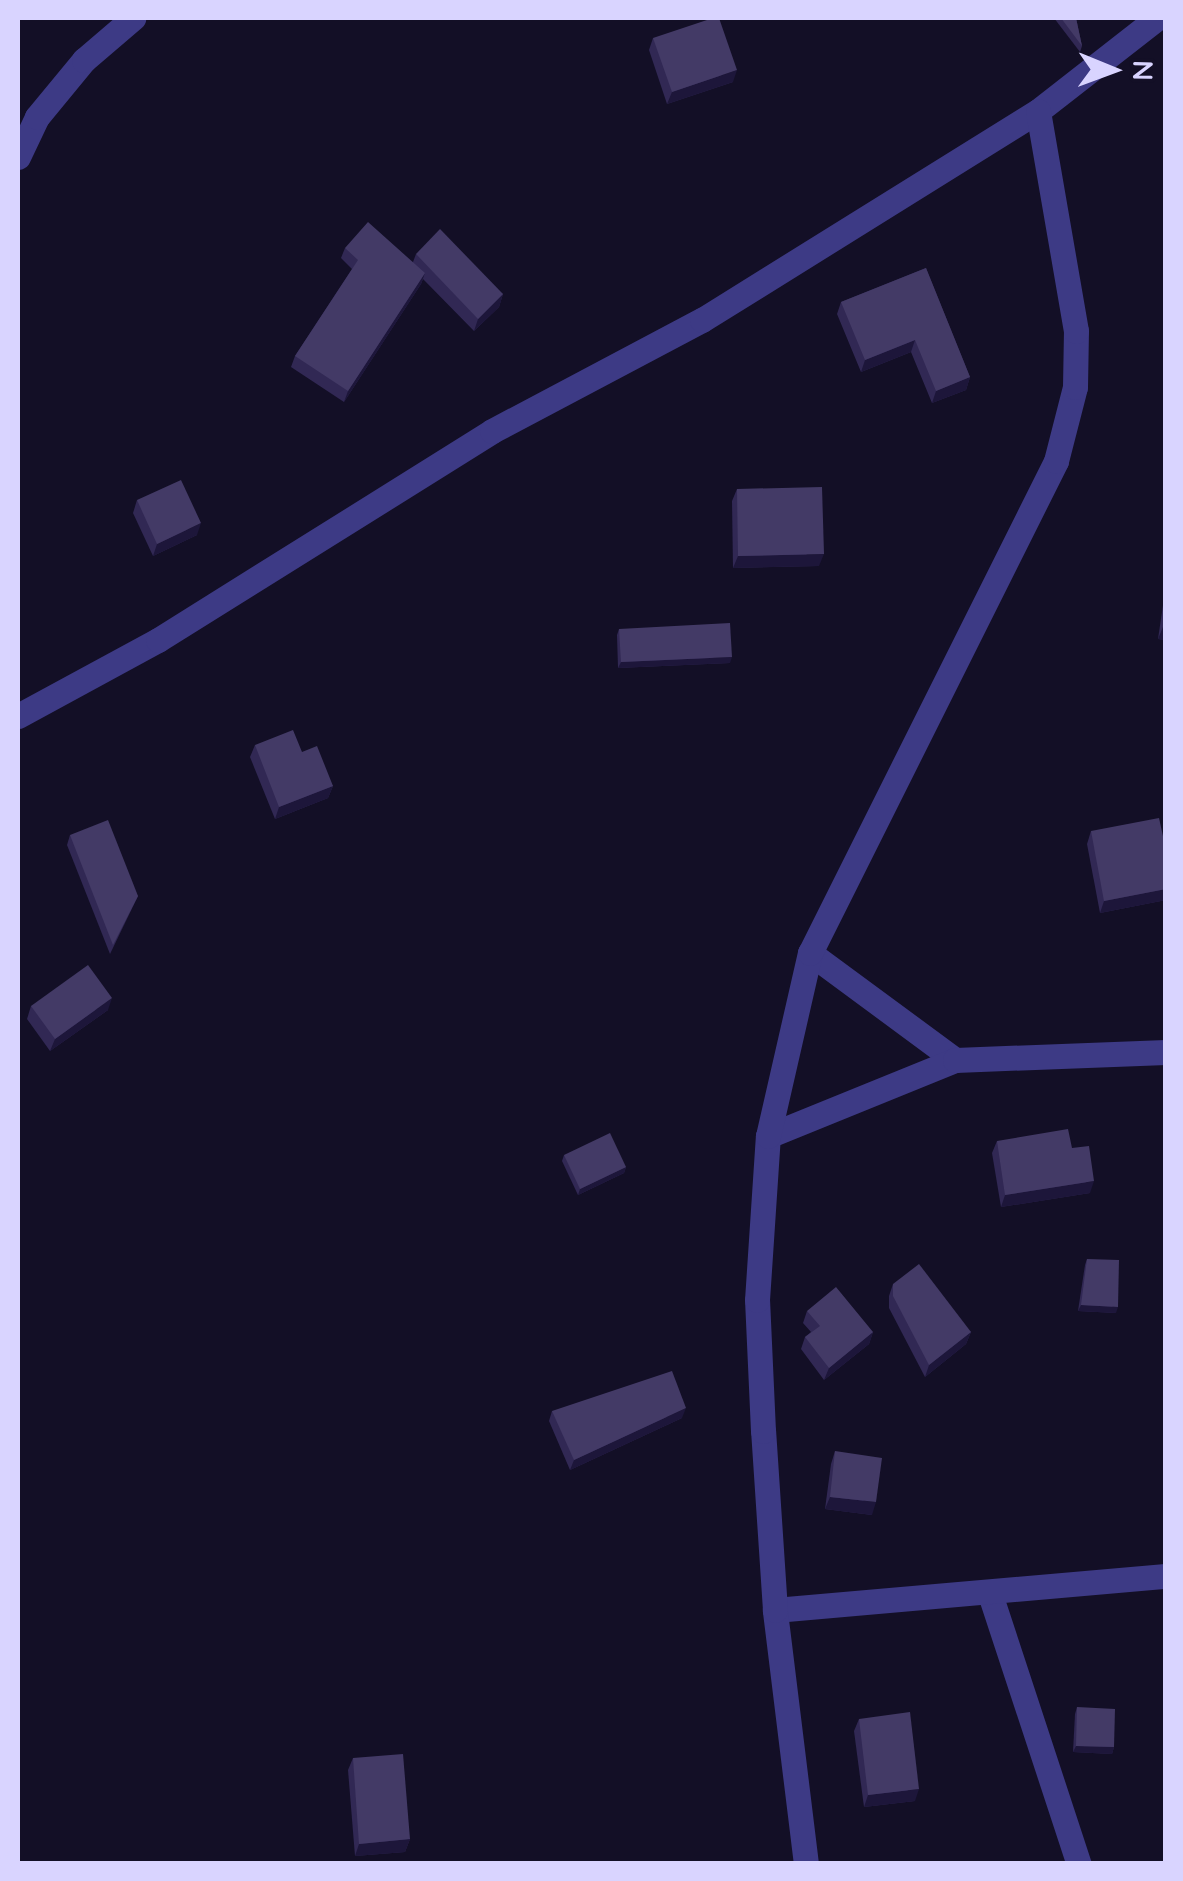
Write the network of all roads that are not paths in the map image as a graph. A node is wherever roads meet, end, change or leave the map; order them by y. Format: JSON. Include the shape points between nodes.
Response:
{"nodes":[{"id":1,"x":133,"y":18,"type":"edge"},
{"id":2,"x":1157,"y":18,"type":"edge"},
{"id":3,"x":1038,"y":111,"type":"junction"},
{"id":4,"x":18,"y":157,"type":"edge"},
{"id":5,"x":18,"y":716,"type":"edge"},
{"id":6,"x":810,"y":952,"type":"junction"},
{"id":7,"x":1166,"y":1052,"type":"edge"},
{"id":8,"x":956,"y":1060,"type":"junction"},
{"id":9,"x":768,"y":1136,"type":"junction"},
{"id":10,"x":1166,"y":1576,"type":"edge"},
{"id":11,"x":990,"y":1594,"type":"junction"},
{"id":12,"x":774,"y":1610,"type":"junction"},
{"id":13,"x":806,"y":1864,"type":"edge"},
{"id":14,"x":1079,"y":1864,"type":"edge"}],
"edges":[{"from":1,"to":4,"type":"street","via":[[48,103]]},
{"from":2,"to":3,"type":"street"},
{"from":3,"to":5,"type":"street","via":[[702,320],[492,431],[158,640]]},
{"from":3,"to":6,"type":"street","via":[[1076,331],[1075,386],[1056,461]]},
{"from":6,"to":8,"type":"street"},
{"from":6,"to":9,"type":"street"},
{"from":7,"to":8,"type":"street"},
{"from":8,"to":9,"type":"street"},
{"from":9,"to":12,"type":"street","via":[[757,1300]]},
{"from":10,"to":11,"type":"street"},
{"from":11,"to":12,"type":"street"},
{"from":11,"to":14,"type":"street"},
{"from":12,"to":13,"type":"street"}]}
